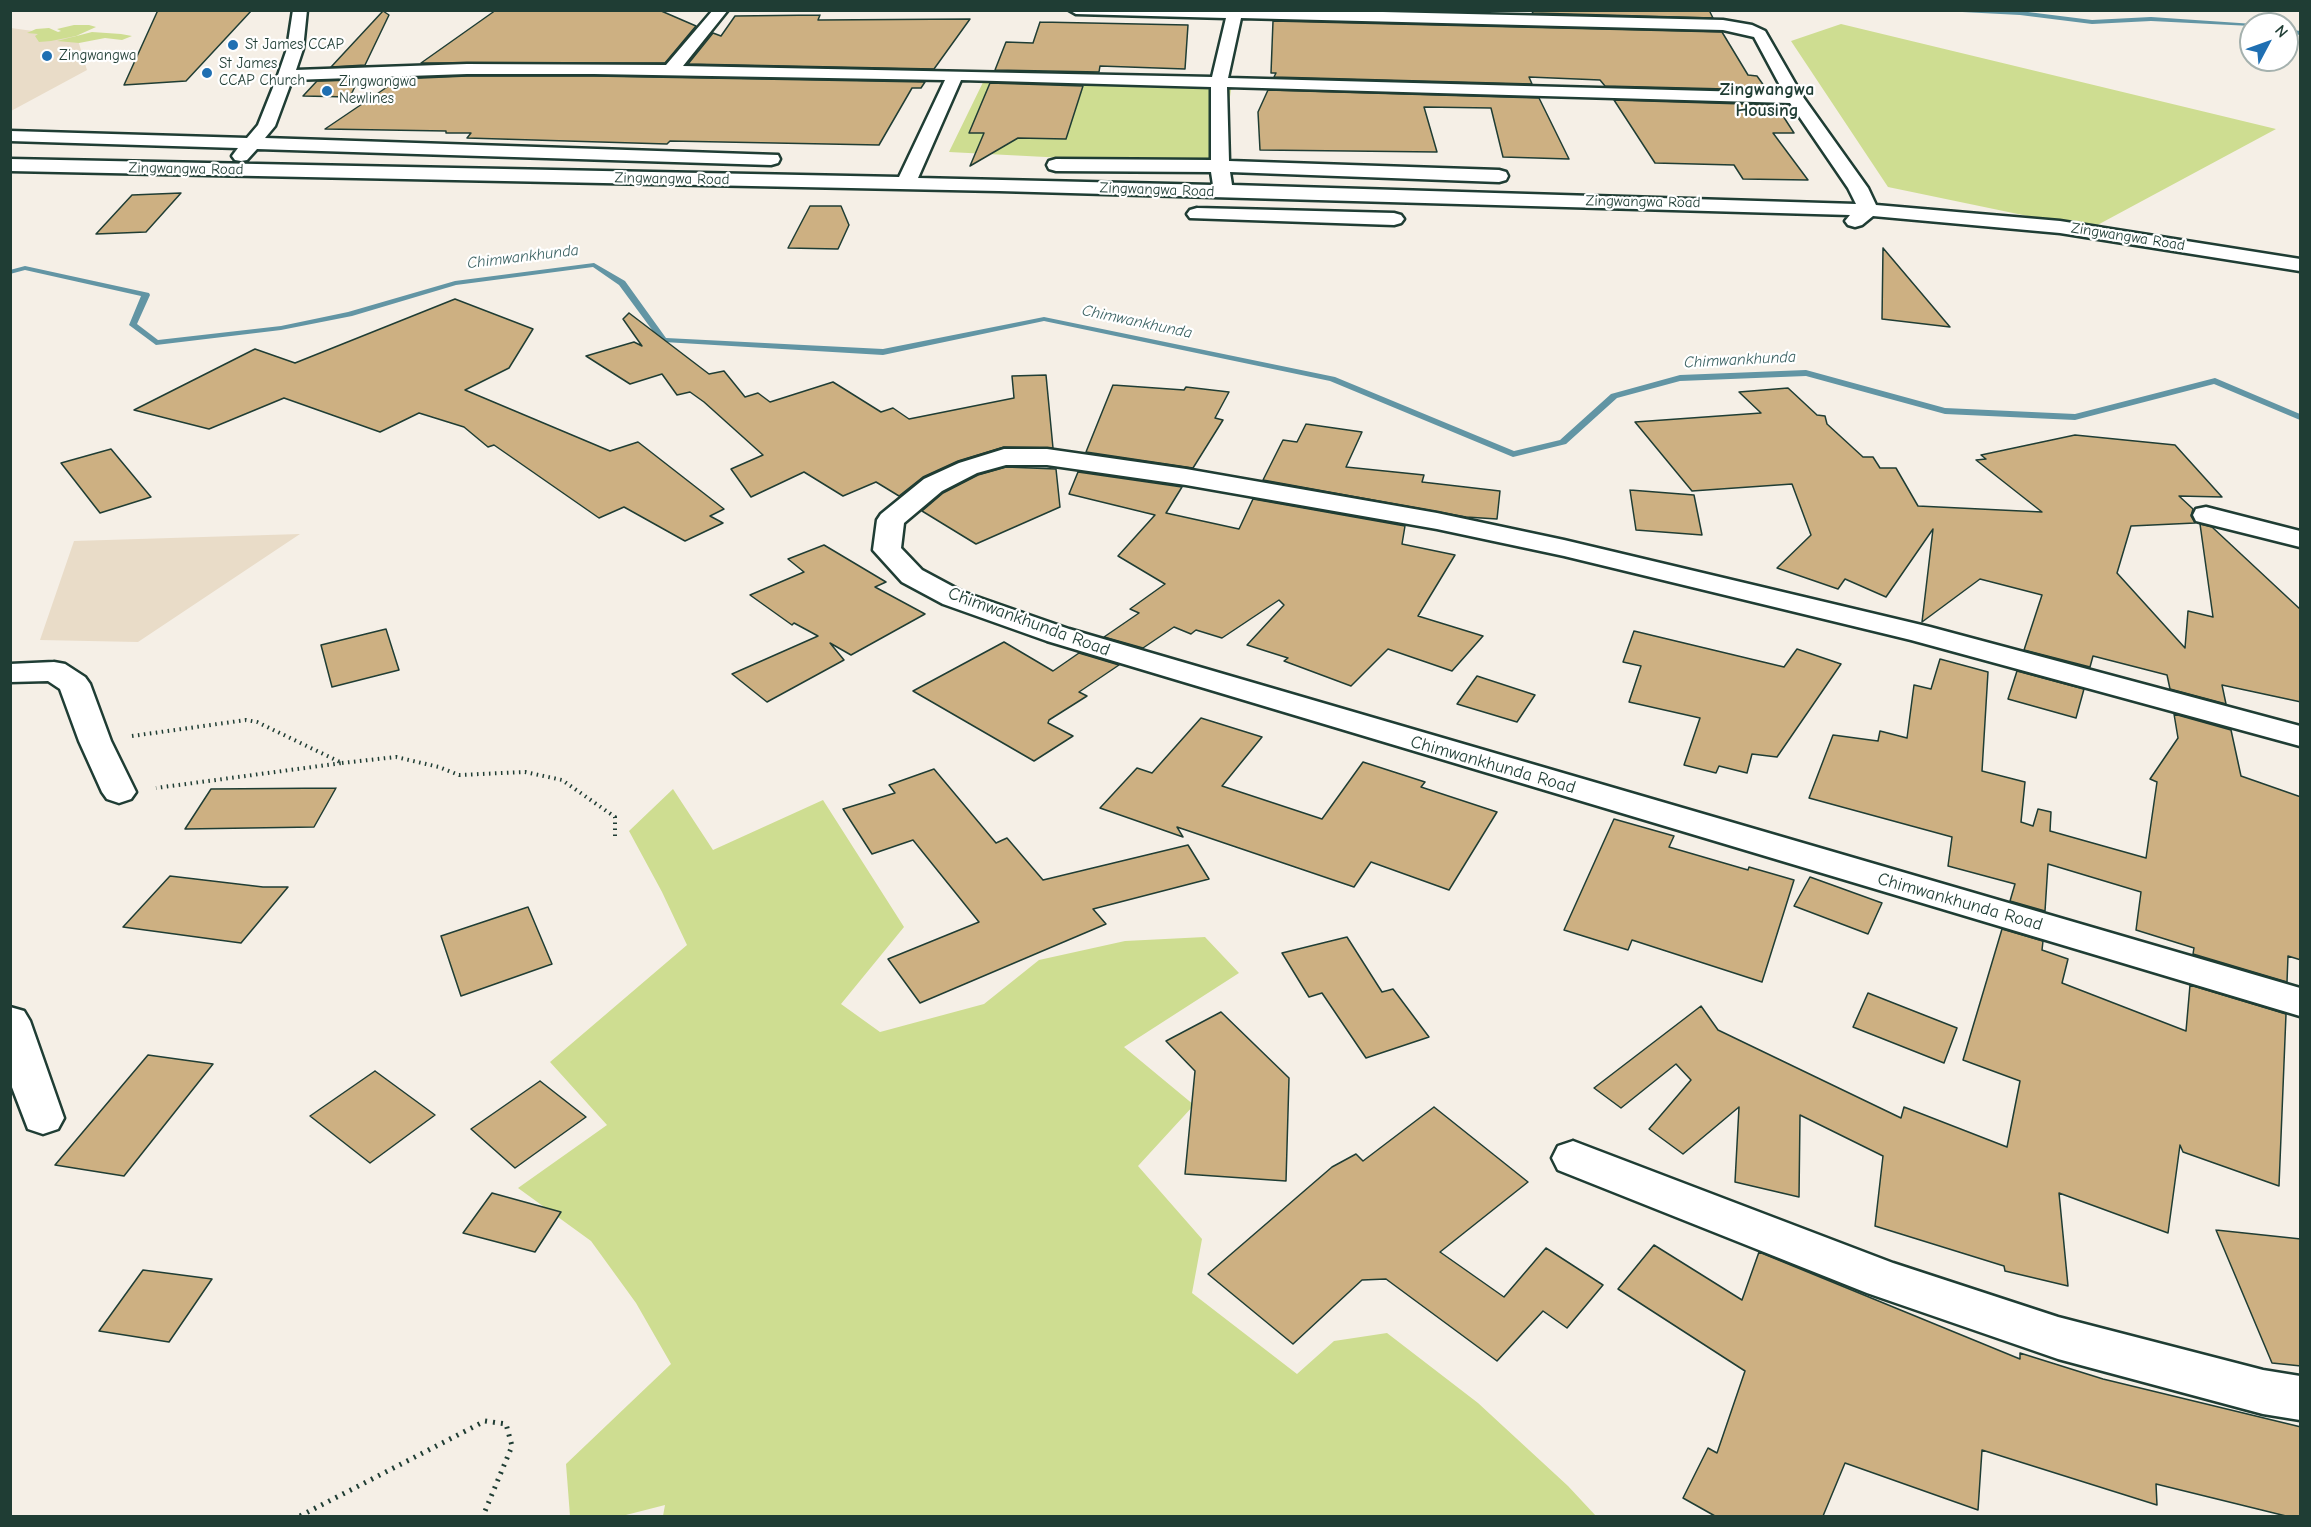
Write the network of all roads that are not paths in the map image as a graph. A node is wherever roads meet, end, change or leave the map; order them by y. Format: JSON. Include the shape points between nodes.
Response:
{"nodes":[{"id":1,"x":300,"y":10,"type":"edge"},
{"id":2,"x":721,"y":10,"type":"edge"},
{"id":3,"x":1076,"y":10,"type":"edge"},
{"id":4,"x":1234,"y":15,"type":"junction"},
{"id":5,"x":670,"y":71,"type":"junction"},
{"id":6,"x":286,"y":75,"type":"junction"},
{"id":7,"x":955,"y":75,"type":"junction"},
{"id":8,"x":1219,"y":83,"type":"junction"},
{"id":9,"x":1795,"y":98,"type":"junction"},
{"id":10,"x":10,"y":136,"type":"edge"},
{"id":11,"x":253,"y":142,"type":"junction"},
{"id":12,"x":794,"y":159,"type":"dead end"},
{"id":13,"x":890,"y":162,"type":"dead end"},
{"id":14,"x":913,"y":163,"type":"junction"},
{"id":15,"x":937,"y":163,"type":"dead end"},
{"id":16,"x":1043,"y":164,"type":"dead end"},
{"id":17,"x":10,"y":165,"type":"edge"},
{"id":18,"x":1220,"y":166,"type":"junction"},
{"id":19,"x":196,"y":170,"type":"junction"},
{"id":20,"x":230,"y":171,"type":"junction"},
{"id":21,"x":1514,"y":176,"type":"dead end"},
{"id":22,"x":10,"y":182,"type":"edge"},
{"id":23,"x":906,"y":184,"type":"junction"},
{"id":24,"x":999,"y":185,"type":"junction"},
{"id":25,"x":1834,"y":187,"type":"dead end"},
{"id":26,"x":1858,"y":188,"type":"junction"},
{"id":27,"x":1223,"y":192,"type":"junction"},
{"id":28,"x":1299,"y":194,"type":"junction"},
{"id":29,"x":994,"y":207,"type":"dead end"},
{"id":30,"x":1869,"y":210,"type":"junction"},
{"id":31,"x":1180,"y":213,"type":"dead end"},
{"id":32,"x":1296,"y":217,"type":"junction"},
{"id":33,"x":1413,"y":219,"type":"dead end"},
{"id":34,"x":1830,"y":227,"type":"dead end"},
{"id":35,"x":2301,"y":265,"type":"edge"},
{"id":36,"x":2206,"y":515,"type":"dead end"},
{"id":37,"x":2301,"y":539,"type":"edge"},
{"id":38,"x":10,"y":673,"type":"edge"},
{"id":39,"x":2301,"y":736,"type":"edge"},
{"id":40,"x":119,"y":792,"type":"road end"},
{"id":41,"x":2301,"y":1002,"type":"edge"},
{"id":42,"x":10,"y":1021,"type":"edge"},
{"id":43,"x":43,"y":1119,"type":"dead end"},
{"id":44,"x":1573,"y":1158,"type":"dead end"},
{"id":45,"x":2301,"y":1398,"type":"edge"}],
"edges":[{"from":1,"to":6,"type":"street","via":[[295,49]]},
{"from":2,"to":5,"type":"street"},
{"from":3,"to":4,"type":"street"},
{"from":4,"to":8,"type":"street"},
{"from":4,"to":9,"type":"street","via":[[1657,22],[1738,27],[1760,34]]},
{"from":5,"to":6,"type":"street","via":[[467,69]]},
{"from":5,"to":7,"type":"street"},
{"from":6,"to":11,"type":"street","via":[[266,126]]},
{"from":7,"to":8,"type":"street"},
{"from":7,"to":14,"type":"street"},
{"from":8,"to":9,"type":"street"},
{"from":8,"to":18,"type":"street"},
{"from":9,"to":26,"type":"street"},
{"from":10,"to":11,"type":"street"},
{"from":11,"to":12,"type":"street"},
{"from":11,"to":20,"type":"street"},
{"from":13,"to":14,"type":"street"},
{"from":14,"to":15,"type":"street"},
{"from":14,"to":23,"type":"street"},
{"from":16,"to":18,"type":"street"},
{"from":17,"to":19,"type":"street","name":"Zingwangwa Road"},
{"from":18,"to":21,"type":"street"},
{"from":18,"to":27,"type":"street"},
{"from":19,"to":20,"type":"street","name":"Zingwangwa Road"},
{"from":19,"to":22,"type":"street","via":[[161,185]]},
{"from":20,"to":23,"type":"street","name":"Zingwangwa Road"},
{"from":23,"to":24,"type":"street","name":"Zingwangwa Road"},
{"from":24,"to":27,"type":"street","name":"Zingwangwa Road"},
{"from":24,"to":29,"type":"street"},
{"from":25,"to":26,"type":"street"},
{"from":26,"to":30,"type":"street"},
{"from":27,"to":28,"type":"street","name":"Zingwangwa Road"},
{"from":28,"to":30,"type":"street","name":"Zingwangwa Road"},
{"from":28,"to":32,"type":"street"},
{"from":30,"to":34,"type":"street","via":[[1856,220]]},
{"from":30,"to":35,"type":"street","name":"Zingwangwa Road","via":[[2060,227]]},
{"from":31,"to":32,"type":"street"},
{"from":32,"to":33,"type":"street"},
{"from":36,"to":37,"type":"street"},
{"from":38,"to":40,"type":"street","via":[[54,671],[74,684]]},
{"from":39,"to":41,"type":"street","name":"Chimwankhunda Road","via":[[1919,633],[1564,548],[1437,521],[1186,477],[1047,457],[1004,457],[933,484],[891,520],[887,550],[912,576],[953,598],[1058,635]]},
{"from":42,"to":43,"type":"street"},
{"from":44,"to":45,"type":"street","via":[[1883,1279],[2047,1334],[2263,1392]]}]}
